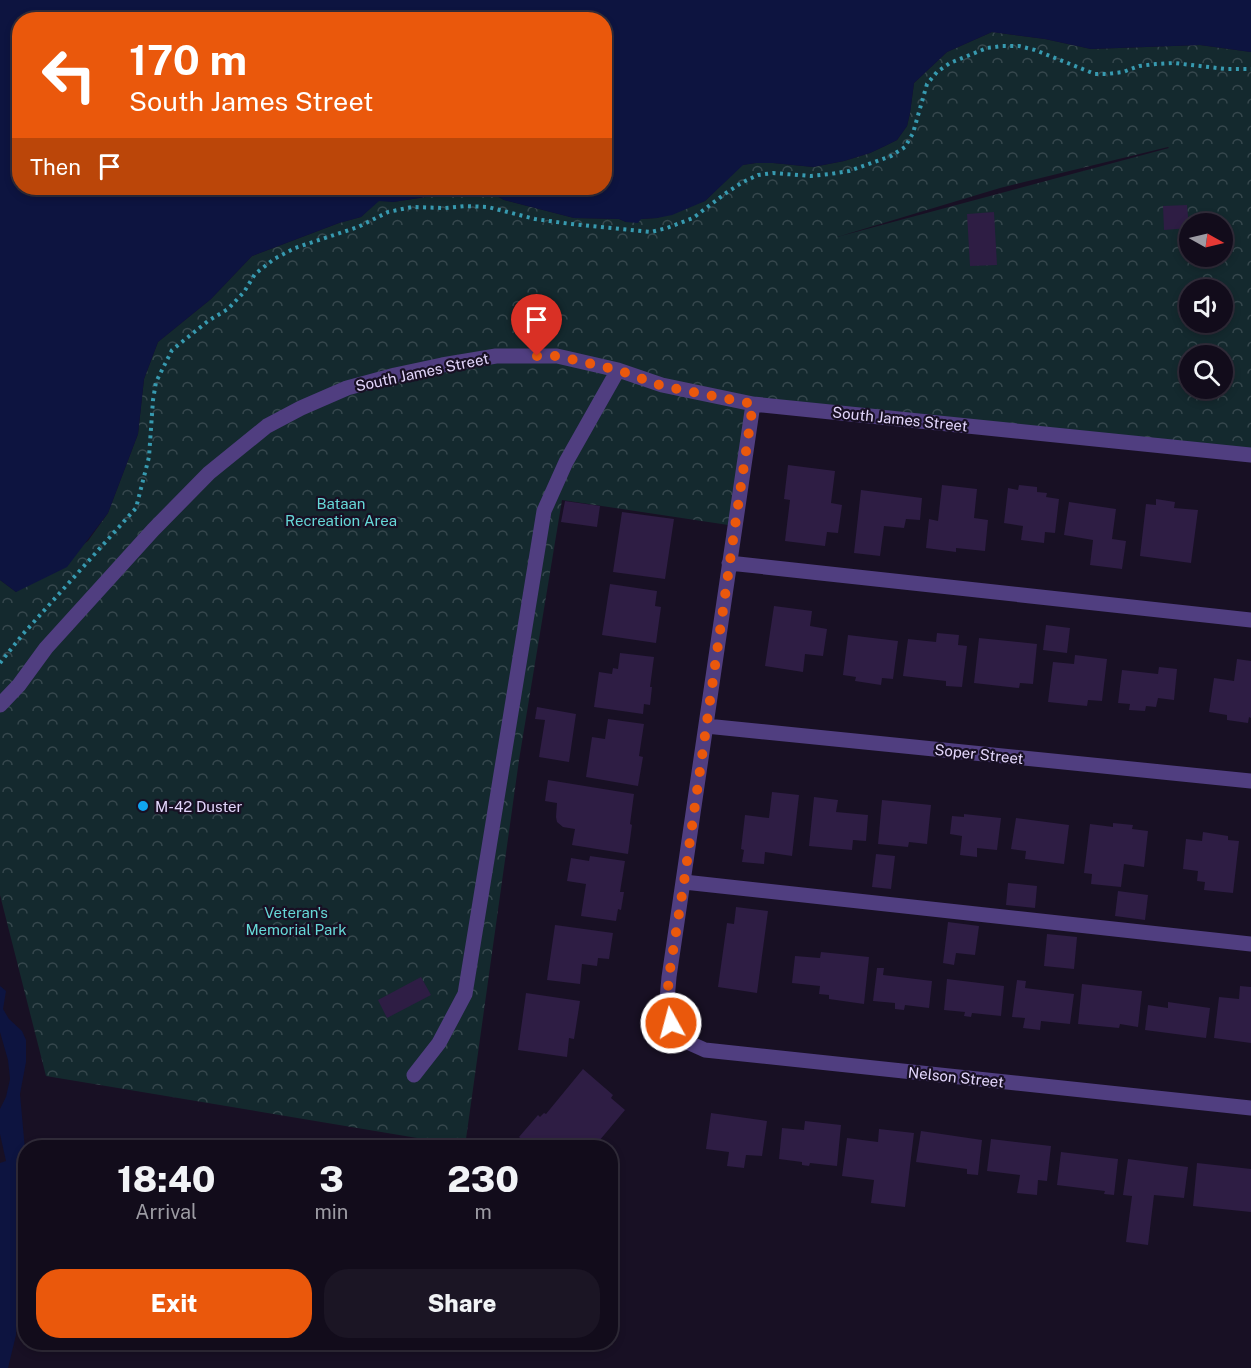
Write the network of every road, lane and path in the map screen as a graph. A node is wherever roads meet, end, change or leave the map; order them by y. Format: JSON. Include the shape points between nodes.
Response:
{"nodes":[{"id":1,"x":1251,"y":69,"type":"edge"},
{"id":2,"x":618,"y":370,"type":"junction"},
{"id":3,"x":753,"y":404,"type":"junction"},
{"id":4,"x":1251,"y":455,"type":"edge"},
{"id":5,"x":729,"y":563,"type":"junction"},
{"id":6,"x":1251,"y":620,"type":"edge"},
{"id":7,"x":0,"y":663,"type":"edge"},
{"id":8,"x":0,"y":705,"type":"edge"},
{"id":9,"x":706,"y":726,"type":"junction"},
{"id":10,"x":1251,"y":781,"type":"edge"},
{"id":11,"x":684,"y":882,"type":"junction"},
{"id":12,"x":1251,"y":944,"type":"edge"},
{"id":13,"x":414,"y":1075,"type":"dead end"},
{"id":14,"x":1251,"y":1108,"type":"edge"}],
"edges":[{"from":1,"to":7,"type":"path","via":[[1174,63],[1095,74],[1019,46],[987,48],[937,72],[927,84],[913,133],[905,147],[891,156],[830,174],[758,176],[743,182],[693,218],[667,228],[651,232],[571,224],[488,207],[412,207],[388,212],[358,227],[295,248],[255,274],[228,309],[172,350],[156,382],[149,457],[136,508]]},
{"from":2,"to":3,"type":"street","name":"South James Street","via":[[662,386]]},
{"from":2,"to":8,"type":"street","name":"South James Street","via":[[557,356],[496,356],[347,388],[267,426],[209,473],[153,530]]},
{"from":2,"to":13,"type":"street","via":[[566,462],[544,511],[465,994],[439,1043]]},
{"from":3,"to":4,"type":"street","name":"South James Street"},
{"from":3,"to":5,"type":"street"},
{"from":5,"to":6,"type":"street"},
{"from":5,"to":9,"type":"street"},
{"from":9,"to":10,"type":"street","name":"Soper Street"},
{"from":9,"to":11,"type":"street"},
{"from":11,"to":12,"type":"street"},
{"from":11,"to":14,"type":"street","name":"Nelson Street","via":[[667,1000],[671,1023],[686,1041],[705,1050]]}]}
